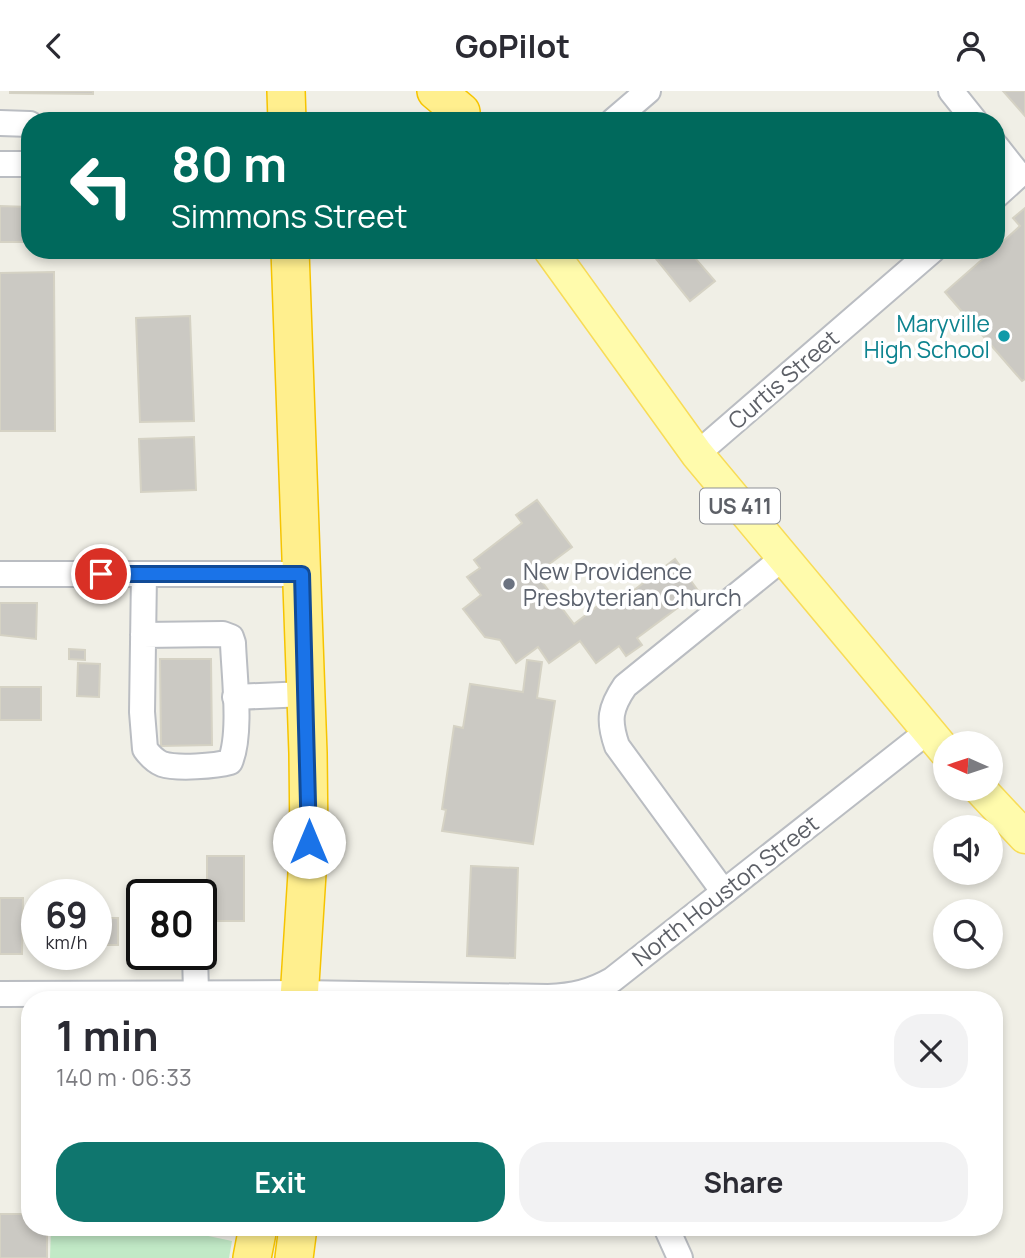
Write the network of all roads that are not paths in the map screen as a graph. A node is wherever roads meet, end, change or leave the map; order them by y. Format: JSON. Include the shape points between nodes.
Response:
{"nodes":[{"id":1,"x":648,"y":91,"type":"edge"},
{"id":2,"x":951,"y":91,"type":"edge"},
{"id":3,"x":624,"y":112,"type":"edge"},
{"id":4,"x":968,"y":112,"type":"edge"},
{"id":5,"x":0,"y":123,"type":"edge"},
{"id":6,"x":21,"y":124,"type":"edge"},
{"id":7,"x":1005,"y":157,"type":"edge"},
{"id":8,"x":0,"y":164,"type":"edge"},
{"id":9,"x":21,"y":164,"type":"edge"},
{"id":10,"x":1005,"y":188,"type":"edge"},
{"id":11,"x":290,"y":259,"type":"edge"},
{"id":12,"x":556,"y":259,"type":"edge"},
{"id":13,"x":923,"y":259,"type":"edge"},
{"id":14,"x":697,"y":454,"type":"junction"},
{"id":15,"x":783,"y":558,"type":"junction"},
{"id":16,"x":144,"y":574,"type":"junction"},
{"id":17,"x":302,"y":574,"type":"junction"},
{"id":18,"x":0,"y":575,"type":"edge"},
{"id":19,"x":143,"y":635,"type":"junction"},
{"id":20,"x":306,"y":694,"type":"junction"},
{"id":21,"x":235,"y":697,"type":"junction"},
{"id":22,"x":933,"y":738,"type":"edge"},
{"id":23,"x":933,"y":744,"type":"edge"},
{"id":24,"x":991,"y":801,"type":"edge"},
{"id":25,"x":1025,"y":837,"type":"edge"},
{"id":26,"x":723,"y":891,"type":"junction"},
{"id":27,"x":195,"y":970,"type":"edge"},
{"id":28,"x":196,"y":991,"type":"edge"},
{"id":29,"x":300,"y":991,"type":"edge"},
{"id":30,"x":598,"y":991,"type":"edge"},
{"id":31,"x":0,"y":993,"type":"edge"},
{"id":32,"x":21,"y":993,"type":"edge"},
{"id":33,"x":256,"y":1236,"type":"edge"},
{"id":34,"x":297,"y":1236,"type":"edge"},
{"id":35,"x":670,"y":1236,"type":"edge"},
{"id":36,"x":252,"y":1258,"type":"edge"},
{"id":37,"x":295,"y":1258,"type":"edge"},
{"id":38,"x":680,"y":1258,"type":"edge"}],
"edges":[{"from":1,"to":3,"type":"street"},
{"from":2,"to":4,"type":"street"},
{"from":5,"to":6,"type":"street"},
{"from":7,"to":10,"type":"street","via":[[1019,175]]},
{"from":8,"to":9,"type":"street"},
{"from":11,"to":17,"type":"highway"},
{"from":12,"to":14,"type":"main road","number":"US 411"},
{"from":13,"to":14,"type":"street","name":"Curtis Street"},
{"from":14,"to":15,"type":"main road","number":"US 411"},
{"from":15,"to":22,"type":"main road","number":"US 411"},
{"from":15,"to":26,"type":"street","via":[[625,686],[611,714],[617,746]]},
{"from":16,"to":17,"type":"street"},
{"from":16,"to":18,"type":"street"},
{"from":16,"to":19,"type":"street"},
{"from":17,"to":20,"type":"highway"},
{"from":19,"to":21,"type":"street","via":[[231,637]]},
{"from":19,"to":21,"type":"street","via":[[145,749],[160,763],[230,762],[236,734]]},
{"from":20,"to":21,"type":"street"},
{"from":20,"to":29,"type":"highway","via":[[309,842]]},
{"from":23,"to":26,"type":"street","name":"North Houston Street"},
{"from":24,"to":25,"type":"main road"},
{"from":26,"to":30,"type":"street","name":"North Houston Street"},
{"from":27,"to":28,"type":"street"},
{"from":31,"to":32,"type":"street","name":"North Houston Street"},
{"from":33,"to":36,"type":"highway"},
{"from":34,"to":37,"type":"highway"},
{"from":35,"to":38,"type":"street"}]}
